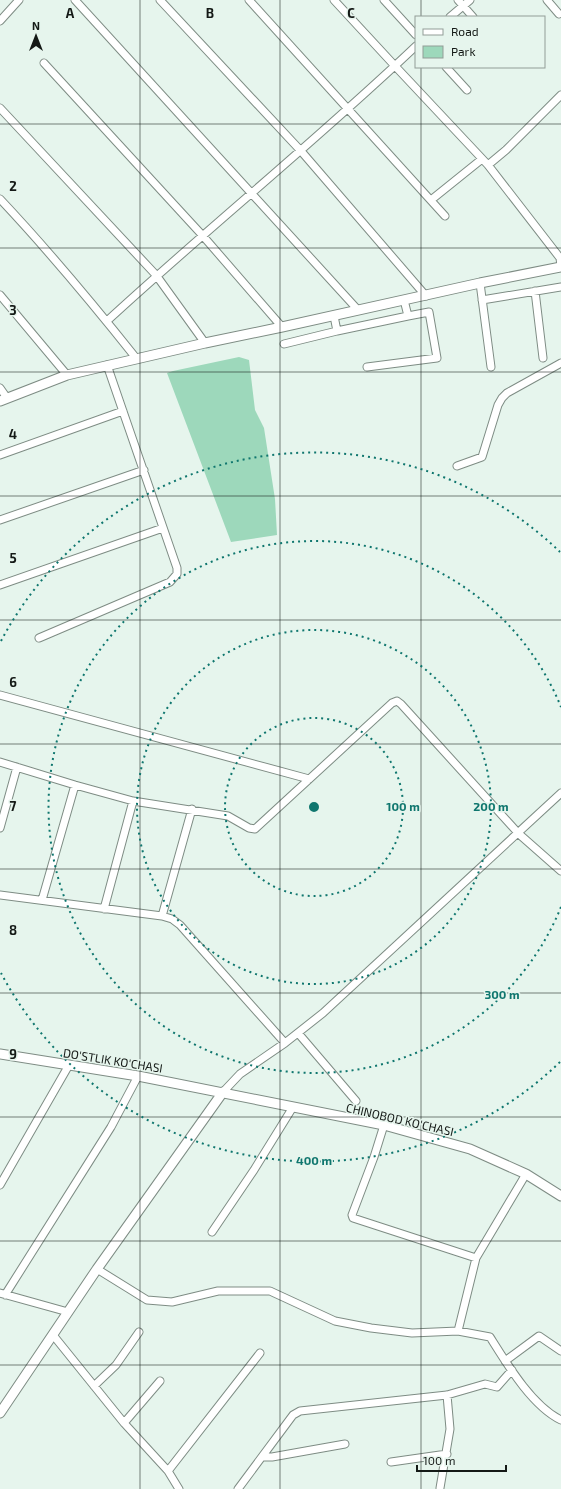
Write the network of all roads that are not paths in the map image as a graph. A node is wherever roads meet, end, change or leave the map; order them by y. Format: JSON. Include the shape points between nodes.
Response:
{"nodes":[{"id":1,"x":18,"y":0,"type":"edge"},
{"id":2,"x":75,"y":0,"type":"edge"},
{"id":3,"x":160,"y":0,"type":"edge"},
{"id":4,"x":249,"y":0,"type":"edge"},
{"id":5,"x":334,"y":0,"type":"edge"},
{"id":6,"x":384,"y":0,"type":"edge"},
{"id":7,"x":458,"y":0,"type":"edge"},
{"id":8,"x":470,"y":0,"type":"edge"},
{"id":9,"x":547,"y":0,"type":"edge"},
{"id":10,"x":463,"y":6,"type":"junction"},
{"id":11,"x":559,"y":14,"type":"dead end"},
{"id":12,"x":451,"y":16,"type":"edge"},
{"id":13,"x":472,"y":16,"type":"edge"},
{"id":14,"x":0,"y":21,"type":"edge"},
{"id":15,"x":415,"y":34,"type":"edge"},
{"id":16,"x":415,"y":47,"type":"edge"},
{"id":17,"x":44,"y":63,"type":"dead end"},
{"id":18,"x":395,"y":66,"type":"junction"},
{"id":19,"x":447,"y":68,"type":"edge"},
{"id":20,"x":467,"y":90,"type":"dead end"},
{"id":21,"x":561,"y":96,"type":"edge"},
{"id":22,"x":0,"y":108,"type":"edge"},
{"id":23,"x":348,"y":109,"type":"junction"},
{"id":24,"x":300,"y":151,"type":"junction"},
{"id":25,"x":482,"y":159,"type":"junction"},
{"id":26,"x":488,"y":165,"type":"junction"},
{"id":27,"x":251,"y":194,"type":"junction"},
{"id":28,"x":0,"y":199,"type":"edge"},
{"id":29,"x":431,"y":200,"type":"junction"},
{"id":30,"x":445,"y":216,"type":"dead end"},
{"id":31,"x":203,"y":236,"type":"junction"},
{"id":32,"x":561,"y":267,"type":"edge"},
{"id":33,"x":156,"y":276,"type":"junction"},
{"id":34,"x":480,"y":283,"type":"junction"},
{"id":35,"x":561,"y":287,"type":"edge"},
{"id":36,"x":535,"y":291,"type":"junction"},
{"id":37,"x":0,"y":295,"type":"edge"},
{"id":38,"x":426,"y":296,"type":"junction"},
{"id":39,"x":404,"y":300,"type":"junction"},
{"id":40,"x":482,"y":300,"type":"junction"},
{"id":41,"x":358,"y":310,"type":"junction"},
{"id":42,"x":334,"y":316,"type":"junction"},
{"id":43,"x":408,"y":316,"type":"junction"},
{"id":44,"x":107,"y":321,"type":"junction"},
{"id":45,"x":282,"y":327,"type":"junction"},
{"id":46,"x":337,"y":332,"type":"junction"},
{"id":47,"x":205,"y":343,"type":"junction"},
{"id":48,"x":284,"y":344,"type":"dead end"},
{"id":49,"x":136,"y":358,"type":"junction"},
{"id":50,"x":543,"y":358,"type":"dead end"},
{"id":51,"x":561,"y":363,"type":"edge"},
{"id":52,"x":108,"y":365,"type":"junction"},
{"id":53,"x":367,"y":367,"type":"dead end"},
{"id":54,"x":490,"y":367,"type":"dead end"},
{"id":55,"x":67,"y":375,"type":"junction"},
{"id":56,"x":0,"y":388,"type":"edge"},
{"id":57,"x":4,"y":399,"type":"edge"},
{"id":58,"x":123,"y":411,"type":"junction"},
{"id":59,"x":0,"y":455,"type":"edge"},
{"id":60,"x":457,"y":466,"type":"dead end"},
{"id":61,"x":144,"y":470,"type":"junction"},
{"id":62,"x":0,"y":520,"type":"edge"},
{"id":63,"x":163,"y":528,"type":"junction"},
{"id":64,"x":0,"y":585,"type":"edge"},
{"id":65,"x":39,"y":638,"type":"dead end"},
{"id":66,"x":0,"y":695,"type":"edge"},
{"id":67,"x":0,"y":762,"type":"edge"},
{"id":68,"x":17,"y":767,"type":"junction"},
{"id":69,"x":308,"y":779,"type":"junction"},
{"id":70,"x":75,"y":785,"type":"junction"},
{"id":71,"x":561,"y":793,"type":"edge"},
{"id":72,"x":134,"y":801,"type":"junction"},
{"id":73,"x":192,"y":809,"type":"junction"},
{"id":74,"x":0,"y":828,"type":"edge"},
{"id":75,"x":519,"y":834,"type":"junction"},
{"id":76,"x":561,"y":871,"type":"edge"},
{"id":77,"x":0,"y":895,"type":"edge"},
{"id":78,"x":42,"y":900,"type":"junction"},
{"id":79,"x":104,"y":909,"type":"junction"},
{"id":80,"x":162,"y":916,"type":"junction"},
{"id":81,"x":298,"y":1033,"type":"junction"},
{"id":82,"x":286,"y":1043,"type":"junction"},
{"id":83,"x":0,"y":1054,"type":"edge"},
{"id":84,"x":69,"y":1065,"type":"junction"},
{"id":85,"x":138,"y":1076,"type":"junction"},
{"id":86,"x":223,"y":1092,"type":"junction"},
{"id":87,"x":356,"y":1101,"type":"dead end"},
{"id":88,"x":294,"y":1107,"type":"junction"},
{"id":89,"x":384,"y":1125,"type":"junction"},
{"id":90,"x":526,"y":1174,"type":"junction"},
{"id":91,"x":0,"y":1185,"type":"edge"},
{"id":92,"x":561,"y":1196,"type":"edge"},
{"id":93,"x":212,"y":1232,"type":"dead end"},
{"id":94,"x":476,"y":1258,"type":"junction"},
{"id":95,"x":97,"y":1269,"type":"junction"},
{"id":96,"x":2,"y":1294,"type":"edge"},
{"id":97,"x":68,"y":1312,"type":"junction"},
{"id":98,"x":458,"y":1331,"type":"junction"},
{"id":99,"x":139,"y":1332,"type":"dead end"},
{"id":100,"x":53,"y":1335,"type":"junction"},
{"id":101,"x":561,"y":1351,"type":"edge"},
{"id":102,"x":260,"y":1353,"type":"dead end"},
{"id":103,"x":505,"y":1361,"type":"junction"},
{"id":104,"x":512,"y":1370,"type":"junction"},
{"id":105,"x":160,"y":1381,"type":"dead end"},
{"id":106,"x":94,"y":1386,"type":"junction"},
{"id":107,"x":447,"y":1395,"type":"junction"},
{"id":108,"x":0,"y":1413,"type":"edge"},
{"id":109,"x":561,"y":1420,"type":"edge"},
{"id":110,"x":124,"y":1423,"type":"junction"},
{"id":111,"x":345,"y":1444,"type":"dead end"},
{"id":112,"x":447,"y":1454,"type":"junction"},
{"id":113,"x":262,"y":1457,"type":"junction"},
{"id":114,"x":390,"y":1462,"type":"dead end"},
{"id":115,"x":168,"y":1471,"type":"junction"},
{"id":116,"x":179,"y":1489,"type":"edge"},
{"id":117,"x":238,"y":1489,"type":"edge"},
{"id":118,"x":440,"y":1489,"type":"edge"}],
"edges":[{"from":1,"to":14,"type":"street"},
{"from":2,"to":27,"type":"street"},
{"from":3,"to":24,"type":"street"},
{"from":4,"to":23,"type":"street"},
{"from":5,"to":18,"type":"street"},
{"from":6,"to":15,"type":"street"},
{"from":7,"to":10,"type":"street"},
{"from":8,"to":10,"type":"street"},
{"from":9,"to":11,"type":"street"},
{"from":10,"to":12,"type":"street"},
{"from":10,"to":13,"type":"street"},
{"from":16,"to":18,"type":"street"},
{"from":17,"to":31,"type":"street"},
{"from":18,"to":23,"type":"street"},
{"from":18,"to":25,"type":"street"},
{"from":19,"to":20,"type":"street"},
{"from":21,"to":26,"type":"street"},
{"from":22,"to":33,"type":"street"},
{"from":23,"to":24,"type":"street"},
{"from":23,"to":29,"type":"street"},
{"from":24,"to":27,"type":"street"},
{"from":24,"to":38,"type":"street"},
{"from":25,"to":26,"type":"street"},
{"from":25,"to":29,"type":"street"},
{"from":26,"to":32,"type":"street","via":[[560,258]]},
{"from":27,"to":31,"type":"street"},
{"from":27,"to":41,"type":"street"},
{"from":28,"to":44,"type":"street"},
{"from":29,"to":30,"type":"street"},
{"from":31,"to":33,"type":"street"},
{"from":31,"to":45,"type":"street"},
{"from":32,"to":34,"type":"street"},
{"from":33,"to":44,"type":"street"},
{"from":33,"to":47,"type":"street"},
{"from":34,"to":38,"type":"street"},
{"from":34,"to":40,"type":"street"},
{"from":35,"to":36,"type":"street"},
{"from":36,"to":40,"type":"street"},
{"from":36,"to":50,"type":"street"},
{"from":37,"to":55,"type":"street"},
{"from":38,"to":39,"type":"street"},
{"from":39,"to":41,"type":"street"},
{"from":39,"to":43,"type":"street"},
{"from":40,"to":54,"type":"street"},
{"from":41,"to":42,"type":"street"},
{"from":42,"to":45,"type":"street"},
{"from":42,"to":46,"type":"street"},
{"from":43,"to":46,"type":"street"},
{"from":43,"to":53,"type":"street","via":[[429,312],[437,358]]},
{"from":44,"to":49,"type":"street"},
{"from":45,"to":47,"type":"street"},
{"from":46,"to":48,"type":"street"},
{"from":47,"to":49,"type":"street"},
{"from":49,"to":52,"type":"street"},
{"from":51,"to":60,"type":"street","via":[[507,393],[498,405],[482,457]]},
{"from":52,"to":55,"type":"street"},
{"from":52,"to":58,"type":"street"},
{"from":55,"to":57,"type":"street"},
{"from":56,"to":57,"type":"street"},
{"from":58,"to":59,"type":"street"},
{"from":58,"to":61,"type":"street"},
{"from":61,"to":62,"type":"street"},
{"from":61,"to":63,"type":"street"},
{"from":63,"to":64,"type":"street"},
{"from":63,"to":65,"type":"street","via":[[177,568],[177,574],[170,582]]},
{"from":66,"to":69,"type":"street"},
{"from":67,"to":68,"type":"street"},
{"from":68,"to":70,"type":"street"},
{"from":68,"to":74,"type":"street"},
{"from":69,"to":73,"type":"street","via":[[255,829],[228,816]]},
{"from":69,"to":75,"type":"street","via":[[397,701]]},
{"from":70,"to":72,"type":"street"},
{"from":70,"to":78,"type":"street"},
{"from":71,"to":75,"type":"street"},
{"from":72,"to":73,"type":"street"},
{"from":72,"to":79,"type":"street"},
{"from":73,"to":80,"type":"street"},
{"from":75,"to":76,"type":"street"},
{"from":75,"to":81,"type":"street"},
{"from":77,"to":78,"type":"street"},
{"from":78,"to":79,"type":"street"},
{"from":79,"to":80,"type":"street"},
{"from":80,"to":82,"type":"street","via":[[180,925]]},
{"from":81,"to":82,"type":"street"},
{"from":81,"to":87,"type":"street"},
{"from":82,"to":86,"type":"street","via":[[240,1074]]},
{"from":83,"to":84,"type":"street","name":"DO'STLIK KO'CHASI"},
{"from":84,"to":85,"type":"street","name":"DO'STLIK KO'CHASI"},
{"from":84,"to":91,"type":"street"},
{"from":85,"to":86,"type":"street","name":"DO'STLIK KO'CHASI"},
{"from":85,"to":96,"type":"street","via":[[111,1127]]},
{"from":86,"to":88,"type":"street","name":"CHINOBOD KO'CHASI"},
{"from":86,"to":95,"type":"street"},
{"from":88,"to":89,"type":"street","name":"CHINOBOD KO'CHASI"},
{"from":88,"to":93,"type":"street"},
{"from":89,"to":90,"type":"street","name":"CHINOBOD KO'CHASI","via":[[470,1148]]},
{"from":89,"to":94,"type":"street","via":[[352,1214],[353,1218]]},
{"from":90,"to":92,"type":"street","name":"CHINOBOD KO'CHASI"},
{"from":90,"to":94,"type":"street"},
{"from":94,"to":98,"type":"street"},
{"from":95,"to":97,"type":"street"},
{"from":95,"to":98,"type":"street","via":[[147,1300],[172,1302],[218,1291],[270,1291],[335,1321],[412,1333]]},
{"from":96,"to":97,"type":"street"},
{"from":97,"to":100,"type":"street"},
{"from":98,"to":103,"type":"street","via":[[490,1338]]},
{"from":99,"to":106,"type":"street","via":[[116,1364]]},
{"from":100,"to":106,"type":"street"},
{"from":100,"to":108,"type":"street"},
{"from":101,"to":103,"type":"street","via":[[539,1336]]},
{"from":102,"to":115,"type":"street"},
{"from":103,"to":104,"type":"street"},
{"from":104,"to":107,"type":"street","via":[[497,1387],[485,1384]]},
{"from":104,"to":109,"type":"street","via":[[536,1401]]},
{"from":105,"to":110,"type":"street"},
{"from":106,"to":110,"type":"street"},
{"from":107,"to":112,"type":"street","via":[[450,1429]]},
{"from":107,"to":113,"type":"street","via":[[300,1411],[293,1416]]},
{"from":110,"to":115,"type":"street"},
{"from":111,"to":113,"type":"street"},
{"from":112,"to":114,"type":"street"},
{"from":112,"to":118,"type":"street"},
{"from":113,"to":117,"type":"street"},
{"from":115,"to":116,"type":"street"}]}
